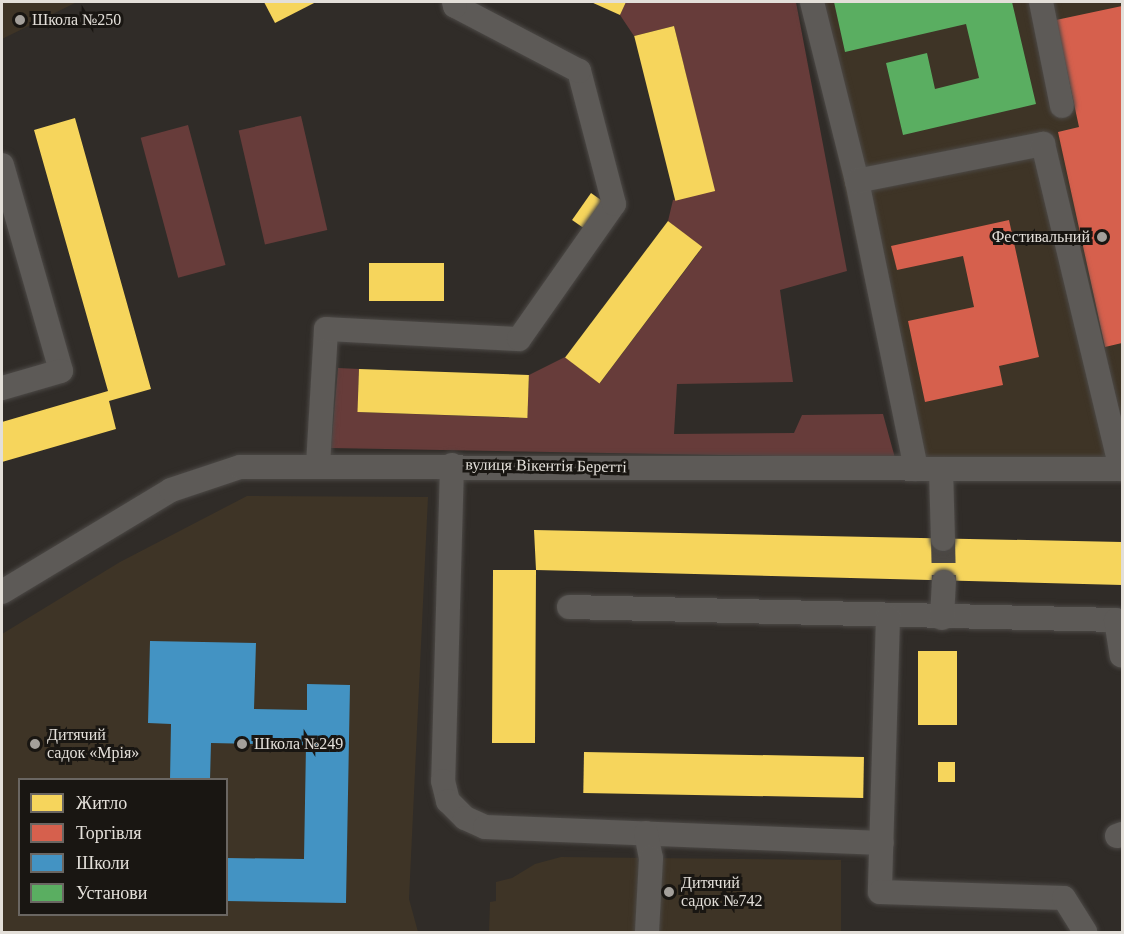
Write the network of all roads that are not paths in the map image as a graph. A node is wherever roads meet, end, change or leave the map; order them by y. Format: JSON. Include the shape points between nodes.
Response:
{"nodes":[{"id":1,"x":454,"y":2,"type":"edge"},
{"id":2,"x":812,"y":2,"type":"edge"},
{"id":3,"x":1041,"y":2,"type":"edge"},
{"id":4,"x":1062,"y":106,"type":"dead end"},
{"id":5,"x":2,"y":165,"type":"edge"},
{"id":6,"x":857,"y":181,"type":"junction"},
{"id":7,"x":2,"y":388,"type":"edge"},
{"id":8,"x":318,"y":465,"type":"junction"},
{"id":9,"x":452,"y":465,"type":"junction"},
{"id":10,"x":1122,"y":469,"type":"edge"},
{"id":11,"x":916,"y":470,"type":"junction"},
{"id":12,"x":941,"y":470,"type":"junction"},
{"id":13,"x":943,"y":539,"type":"tunnel mouth"},
{"id":14,"x":944,"y":582,"type":"tunnel mouth"},
{"id":15,"x":2,"y":592,"type":"edge"},
{"id":16,"x":569,"y":607,"type":"dead end"},
{"id":17,"x":888,"y":617,"type":"junction"},
{"id":18,"x":942,"y":618,"type":"junction"},
{"id":19,"x":1122,"y":656,"type":"edge"},
{"id":20,"x":646,"y":833,"type":"junction"},
{"id":21,"x":882,"y":843,"type":"junction"},
{"id":22,"x":648,"y":933,"type":"edge"},
{"id":23,"x":1085,"y":933,"type":"edge"}],
"edges":[{"from":1,"to":8,"type":"street","via":[[455,6],[579,70],[614,204],[519,339],[326,330]]},
{"from":2,"to":6,"type":"street"},
{"from":3,"to":4,"type":"street"},
{"from":5,"to":7,"type":"street","via":[[61,371]]},
{"from":6,"to":10,"type":"street","via":[[1043,144]]},
{"from":6,"to":11,"type":"street"},
{"from":8,"to":9,"type":"street","name":"вулиця Вікентія Беретті"},
{"from":8,"to":15,"type":"street","name":"вулиця Вікентія Беретті","via":[[240,467],[171,490]]},
{"from":9,"to":11,"type":"street","name":"вулиця Вікентія Беретті"},
{"from":9,"to":20,"type":"street","via":[[443,776],[448,801],[465,818],[485,827]]},
{"from":10,"to":12,"type":"street","name":"вулиця Вікентія Беретті"},
{"from":11,"to":12,"type":"street","name":"вулиця Вікентія Беретті"},
{"from":12,"to":13,"type":"street"},
{"from":14,"to":18,"type":"street"},
{"from":16,"to":17,"type":"street"},
{"from":17,"to":18,"type":"street"},
{"from":17,"to":21,"type":"street"},
{"from":18,"to":19,"type":"street","via":[[1116,620]]},
{"from":20,"to":21,"type":"street"},
{"from":20,"to":22,"type":"street","via":[[651,858]]},
{"from":21,"to":23,"type":"street","via":[[880,892],[1064,898]]}]}
